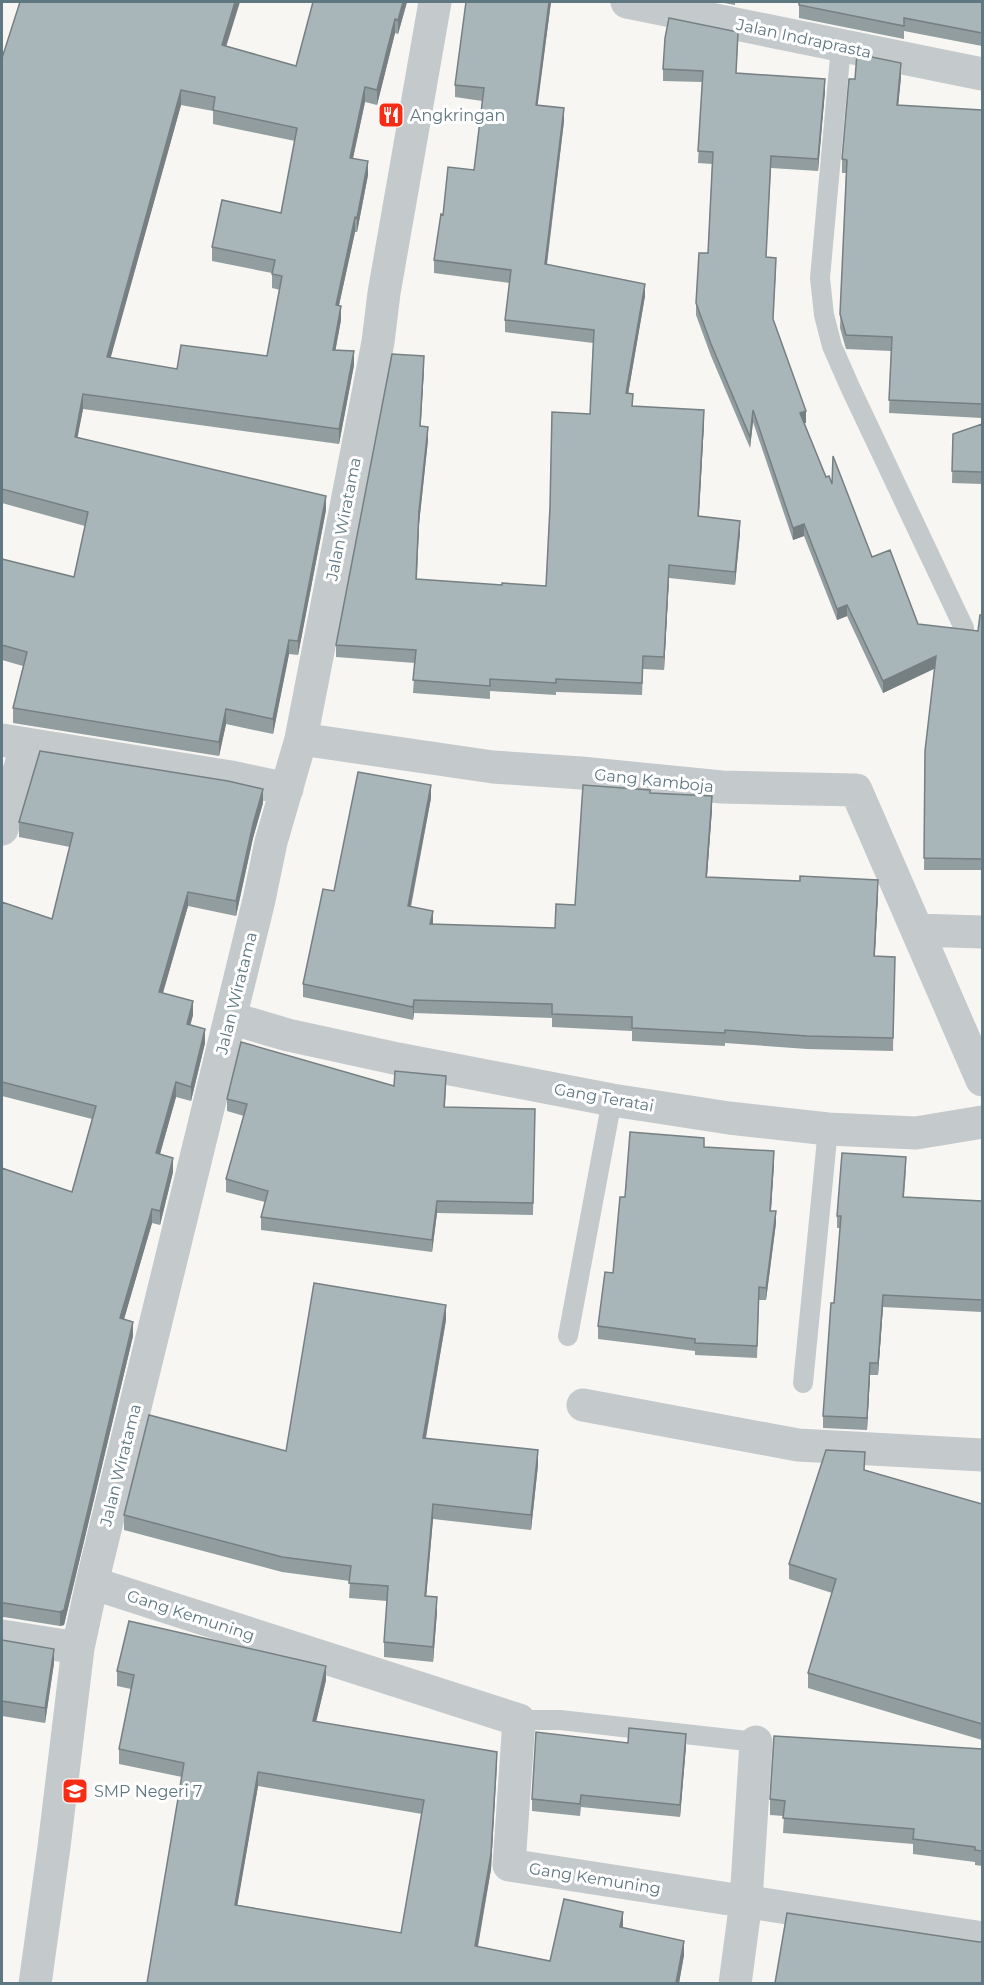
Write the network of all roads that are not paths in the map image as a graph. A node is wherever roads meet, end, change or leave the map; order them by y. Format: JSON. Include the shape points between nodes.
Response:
{"nodes":[{"id":1,"x":435,"y":2,"type":"edge"},
{"id":2,"x":627,"y":2,"type":"edge"},
{"id":3,"x":841,"y":46,"type":"junction"},
{"id":4,"x":982,"y":74,"type":"edge"},
{"id":5,"x":964,"y":628,"type":"edge"},
{"id":6,"x":301,"y":739,"type":"junction"},
{"id":7,"x":14,"y":742,"type":"edge"},
{"id":8,"x":287,"y":789,"type":"junction"},
{"id":9,"x":2,"y":830,"type":"edge"},
{"id":10,"x":917,"y":930,"type":"junction"},
{"id":11,"x":982,"y":932,"type":"edge"},
{"id":12,"x":230,"y":1018,"type":"junction"},
{"id":13,"x":982,"y":1080,"type":"edge"},
{"id":14,"x":612,"y":1100,"type":"junction"},
{"id":15,"x":982,"y":1122,"type":"edge"},
{"id":16,"x":828,"y":1129,"type":"junction"},
{"id":17,"x":568,"y":1336,"type":"dead end"},
{"id":18,"x":803,"y":1383,"type":"dead end"},
{"id":19,"x":583,"y":1405,"type":"dead end"},
{"id":20,"x":982,"y":1455,"type":"edge"},
{"id":21,"x":92,"y":1583,"type":"junction"},
{"id":22,"x":2,"y":1636,"type":"edge"},
{"id":23,"x":78,"y":1648,"type":"junction"},
{"id":24,"x":519,"y":1720,"type":"junction"},
{"id":25,"x":756,"y":1742,"type":"joint"},
{"id":26,"x":746,"y":1901,"type":"junction"},
{"id":27,"x":982,"y":1938,"type":"edge"},
{"id":28,"x":35,"y":1983,"type":"edge"},
{"id":29,"x":735,"y":1983,"type":"edge"}],
"edges":[{"from":1,"to":6,"type":"street","name":"Jalan Wiratama","via":[[378,342]]},
{"from":2,"to":3,"type":"street","name":"Jalan Indraprasta"},
{"from":3,"to":4,"type":"street","name":"Jalan Indraprasta"},
{"from":3,"to":5,"type":"lane","via":[[820,278],[824,315],[849,387]]},
{"from":6,"to":8,"type":"street","name":"Jalan Wiratama"},
{"from":6,"to":10,"type":"street","name":"Gang Kamboja","via":[[493,767],[722,787],[856,790]]},
{"from":7,"to":8,"type":"street"},
{"from":7,"to":9,"type":"street"},
{"from":8,"to":12,"type":"street","name":"Jalan Wiratama"},
{"from":10,"to":11,"type":"street"},
{"from":10,"to":13,"type":"street","name":"Gang Kamboja"},
{"from":12,"to":14,"type":"street","name":"Gang Teratai","via":[[354,1050]]},
{"from":12,"to":21,"type":"street","name":"Jalan Wiratama"},
{"from":14,"to":16,"type":"street","name":"Gang Teratai"},
{"from":14,"to":17,"type":"lane"},
{"from":15,"to":16,"type":"street","name":"Gang Teratai","via":[[916,1133]]},
{"from":16,"to":18,"type":"lane"},
{"from":19,"to":20,"type":"street","via":[[798,1445]]},
{"from":21,"to":23,"type":"street","name":"Jalan Wiratama"},
{"from":21,"to":24,"type":"street","name":"Gang Kemuning"},
{"from":22,"to":23,"type":"street"},
{"from":23,"to":28,"type":"street","name":"Jalan Wiratama"},
{"from":24,"to":25,"type":"lane","via":[[560,1720]]},
{"from":24,"to":26,"type":"street","name":"Gang Kemuning","via":[[509,1864]]},
{"from":25,"to":26,"type":"street"},
{"from":26,"to":27,"type":"street","name":"Gang Kemuning"},
{"from":26,"to":29,"type":"street"}]}
